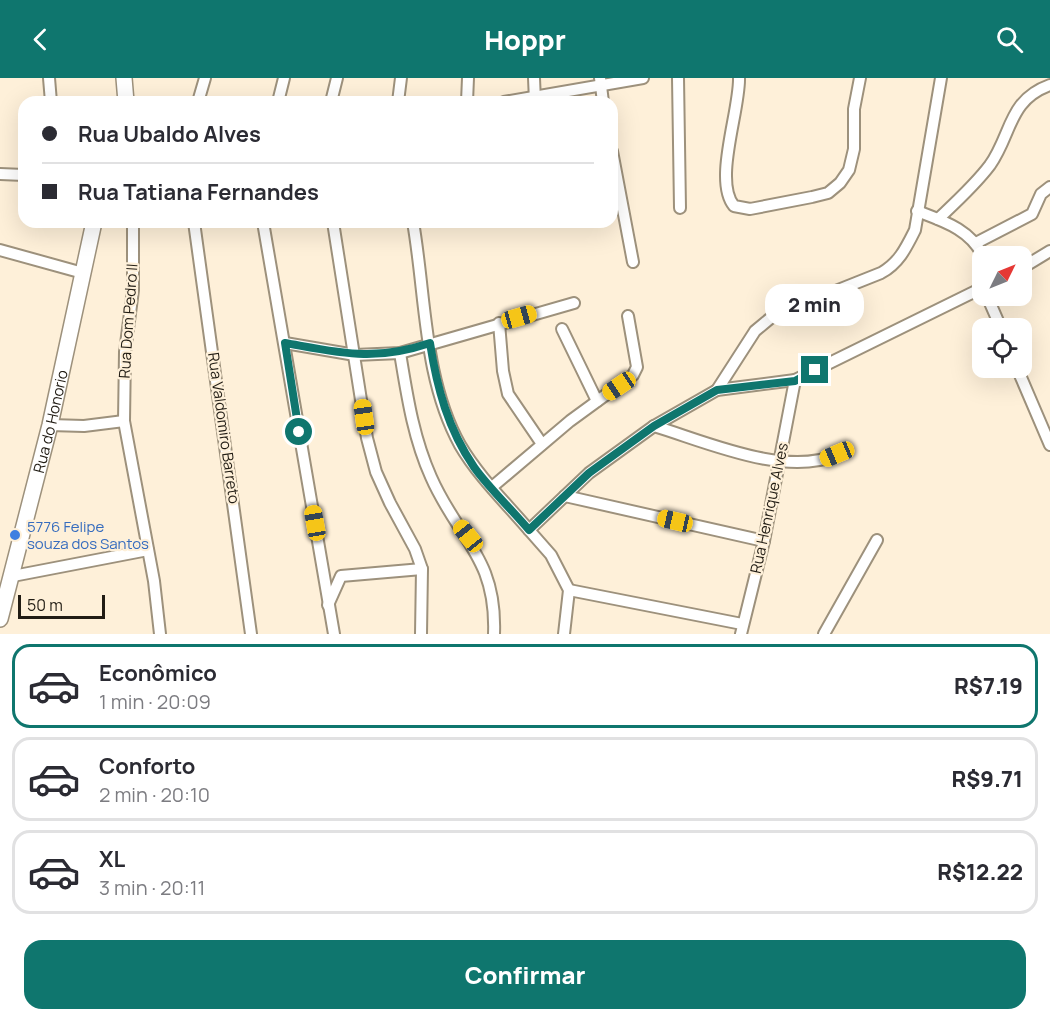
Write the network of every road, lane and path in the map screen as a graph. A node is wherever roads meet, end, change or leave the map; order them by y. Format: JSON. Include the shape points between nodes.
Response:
{"nodes":[{"id":1,"x":49,"y":78,"type":"edge"},
{"id":2,"x":124,"y":78,"type":"edge"},
{"id":3,"x":205,"y":78,"type":"edge"},
{"id":4,"x":284,"y":78,"type":"edge"},
{"id":5,"x":337,"y":78,"type":"edge"},
{"id":6,"x":400,"y":78,"type":"edge"},
{"id":7,"x":468,"y":78,"type":"edge"},
{"id":8,"x":534,"y":78,"type":"edge"},
{"id":9,"x":643,"y":78,"type":"edge"},
{"id":10,"x":678,"y":78,"type":"edge"},
{"id":11,"x":739,"y":78,"type":"edge"},
{"id":12,"x":860,"y":78,"type":"edge"},
{"id":13,"x":941,"y":78,"type":"edge"},
{"id":14,"x":600,"y":82,"type":"edge"},
{"id":15,"x":1050,"y":85,"type":"edge"},
{"id":16,"x":50,"y":96,"type":"edge"},
{"id":17,"x":126,"y":96,"type":"edge"},
{"id":18,"x":200,"y":96,"type":"edge"},
{"id":19,"x":280,"y":96,"type":"edge"},
{"id":20,"x":332,"y":96,"type":"edge"},
{"id":21,"x":398,"y":96,"type":"edge"},
{"id":22,"x":467,"y":96,"type":"edge"},
{"id":23,"x":534,"y":96,"type":"edge"},
{"id":24,"x":546,"y":96,"type":"edge"},
{"id":25,"x":0,"y":174,"type":"edge"},
{"id":26,"x":18,"y":175,"type":"edge"},
{"id":27,"x":618,"y":183,"type":"edge"},
{"id":28,"x":1050,"y":187,"type":"edge"},
{"id":29,"x":680,"y":208,"type":"dead end"},
{"id":30,"x":917,"y":211,"type":"junction"},
{"id":31,"x":938,"y":219,"type":"junction"},
{"id":32,"x":93,"y":228,"type":"edge"},
{"id":33,"x":133,"y":228,"type":"edge"},
{"id":34,"x":195,"y":228,"type":"edge"},
{"id":35,"x":264,"y":228,"type":"edge"},
{"id":36,"x":334,"y":228,"type":"edge"},
{"id":37,"x":414,"y":228,"type":"edge"},
{"id":38,"x":976,"y":243,"type":"junction"},
{"id":39,"x":978,"y":246,"type":"edge"},
{"id":40,"x":0,"y":250,"type":"edge"},
{"id":41,"x":1050,"y":251,"type":"edge"},
{"id":42,"x":633,"y":262,"type":"dead end"},
{"id":43,"x":1032,"y":262,"type":"edge"},
{"id":44,"x":83,"y":273,"type":"junction"},
{"id":45,"x":972,"y":293,"type":"edge"},
{"id":46,"x":574,"y":303,"type":"dead end"},
{"id":47,"x":628,"y":316,"type":"dead end"},
{"id":48,"x":499,"y":323,"type":"junction"},
{"id":49,"x":562,"y":328,"type":"dead end"},
{"id":50,"x":285,"y":343,"type":"junction"},
{"id":51,"x":430,"y":343,"type":"junction"},
{"id":52,"x":399,"y":353,"type":"junction"},
{"id":53,"x":355,"y":355,"type":"junction"},
{"id":54,"x":1021,"y":378,"type":"edge"},
{"id":55,"x":795,"y":381,"type":"junction"},
{"id":56,"x":717,"y":390,"type":"junction"},
{"id":57,"x":597,"y":401,"type":"junction"},
{"id":58,"x":124,"y":421,"type":"junction"},
{"id":59,"x":50,"y":425,"type":"junction"},
{"id":60,"x":654,"y":426,"type":"junction"},
{"id":61,"x":542,"y":444,"type":"junction"},
{"id":62,"x":1050,"y":445,"type":"edge"},
{"id":63,"x":837,"y":454,"type":"dead end"},
{"id":64,"x":779,"y":463,"type":"junction"},
{"id":65,"x":492,"y":487,"type":"junction"},
{"id":66,"x":564,"y":496,"type":"junction"},
{"id":67,"x":529,"y":530,"type":"junction"},
{"id":68,"x":877,"y":540,"type":"dead end"},
{"id":69,"x":764,"y":541,"type":"junction"},
{"id":70,"x":148,"y":550,"type":"junction"},
{"id":71,"x":422,"y":569,"type":"junction"},
{"id":72,"x":13,"y":576,"type":"junction"},
{"id":73,"x":569,"y":590,"type":"junction"},
{"id":74,"x":328,"y":605,"type":"junction"},
{"id":75,"x":0,"y":619,"type":"edge"},
{"id":76,"x":741,"y":629,"type":"edge"},
{"id":77,"x":160,"y":634,"type":"edge"},
{"id":78,"x":251,"y":634,"type":"edge"},
{"id":79,"x":334,"y":634,"type":"edge"},
{"id":80,"x":421,"y":634,"type":"edge"},
{"id":81,"x":495,"y":634,"type":"edge"},
{"id":82,"x":564,"y":634,"type":"edge"},
{"id":83,"x":824,"y":634,"type":"edge"}],
"edges":[{"from":1,"to":16,"type":"street"},
{"from":2,"to":17,"type":"street"},
{"from":3,"to":18,"type":"street"},
{"from":4,"to":19,"type":"street"},
{"from":5,"to":20,"type":"street"},
{"from":6,"to":21,"type":"street"},
{"from":7,"to":22,"type":"street"},
{"from":8,"to":23,"type":"street"},
{"from":9,"to":14,"type":"street"},
{"from":10,"to":29,"type":"street"},
{"from":11,"to":12,"type":"street","via":[[728,195],[734,206],[750,209],[828,193],[840,183],[849,171],[854,149],[854,109]]},
{"from":13,"to":30,"type":"street"},
{"from":14,"to":24,"type":"street"},
{"from":15,"to":31,"type":"street","via":[[1018,107],[991,163]]},
{"from":25,"to":26,"type":"street"},
{"from":27,"to":42,"type":"street"},
{"from":28,"to":38,"type":"street","via":[[1041,194],[1032,214]]},
{"from":30,"to":31,"type":"street"},
{"from":30,"to":56,"type":"street","via":[[915,230],[894,266],[773,316],[755,331]]},
{"from":31,"to":38,"type":"street"},
{"from":32,"to":44,"type":"street","name":"Rua do Honorio"},
{"from":33,"to":58,"type":"street","name":"Rua Dom Pedro II"},
{"from":34,"to":78,"type":"street","name":"Rua Valdomiro Barreto"},
{"from":35,"to":50,"type":"street"},
{"from":36,"to":53,"type":"street"},
{"from":37,"to":51,"type":"street"},
{"from":38,"to":39,"type":"street"},
{"from":40,"to":44,"type":"street"},
{"from":41,"to":43,"type":"street"},
{"from":44,"to":59,"type":"street","name":"Rua do Honorio"},
{"from":45,"to":55,"type":"street"},
{"from":46,"to":48,"type":"street"},
{"from":47,"to":57,"type":"street","via":[[637,367],[629,378]]},
{"from":48,"to":51,"type":"street"},
{"from":48,"to":61,"type":"street","via":[[508,394]]},
{"from":49,"to":57,"type":"street"},
{"from":50,"to":53,"type":"street"},
{"from":50,"to":74,"type":"street"},
{"from":51,"to":52,"type":"street"},
{"from":51,"to":65,"type":"street","via":[[435,380],[450,423],[476,470]]},
{"from":52,"to":53,"type":"street"},
{"from":52,"to":81,"type":"street","via":[[419,449],[446,508],[476,549],[486,573]]},
{"from":53,"to":71,"type":"street","via":[[376,472]]},
{"from":54,"to":62,"type":"street"},
{"from":55,"to":56,"type":"street"},
{"from":55,"to":64,"type":"street","name":"Rua Henrique Alves"},
{"from":56,"to":60,"type":"street"},
{"from":57,"to":61,"type":"street"},
{"from":58,"to":59,"type":"street"},
{"from":58,"to":70,"type":"street","name":"Rua Dom Pedro II"},
{"from":59,"to":72,"type":"street","name":"Rua do Honorio"},
{"from":60,"to":64,"type":"street"},
{"from":60,"to":66,"type":"street"},
{"from":61,"to":65,"type":"street"},
{"from":63,"to":64,"type":"street","via":[[815,462]]},
{"from":64,"to":69,"type":"street","name":"Rua Henrique Alves"},
{"from":65,"to":67,"type":"street"},
{"from":66,"to":67,"type":"street"},
{"from":66,"to":69,"type":"street"},
{"from":67,"to":73,"type":"street","via":[[551,555]]},
{"from":68,"to":83,"type":"street"},
{"from":69,"to":76,"type":"street","name":"Rua Henrique Alves"},
{"from":70,"to":72,"type":"street"},
{"from":70,"to":77,"type":"street","name":"Rua Dom Pedro II"},
{"from":71,"to":74,"type":"street","via":[[341,576]]},
{"from":71,"to":80,"type":"street"},
{"from":72,"to":75,"type":"street","name":"Rua do Honorio"},
{"from":73,"to":76,"type":"street"},
{"from":73,"to":82,"type":"street"},
{"from":74,"to":79,"type":"street"}]}
